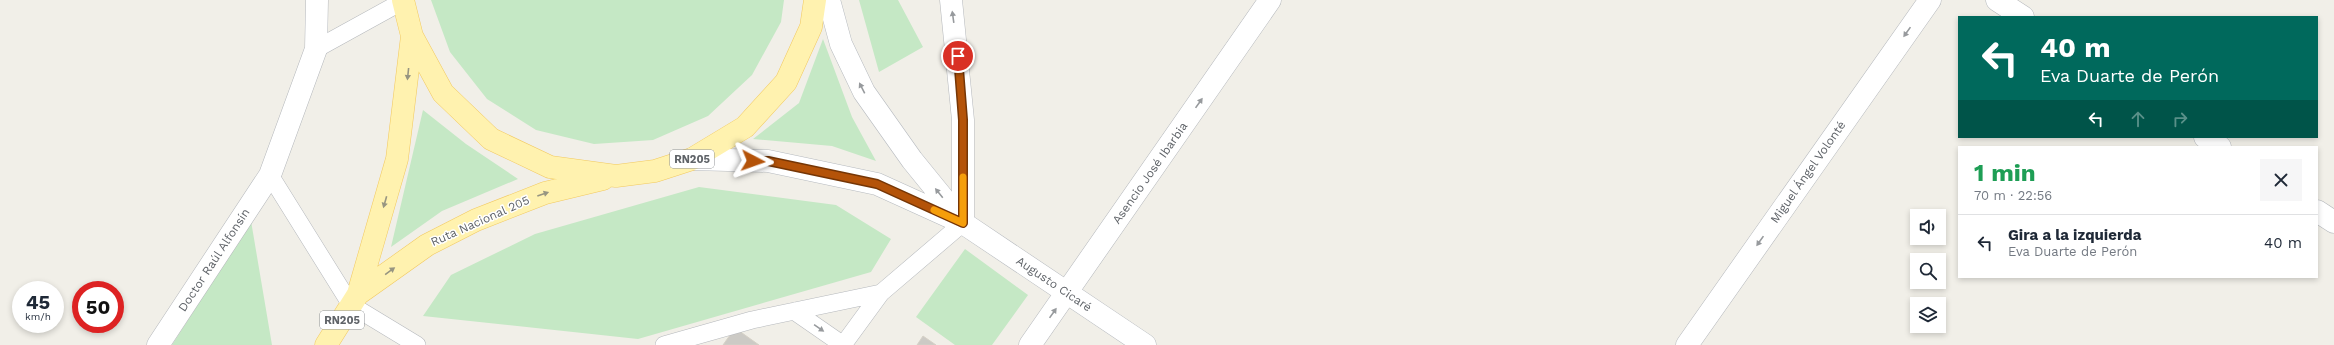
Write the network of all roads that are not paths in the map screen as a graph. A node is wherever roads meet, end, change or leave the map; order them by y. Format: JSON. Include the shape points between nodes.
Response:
{"nodes":[{"id":1,"x":317,"y":0,"type":"edge"},
{"id":2,"x":815,"y":0,"type":"edge"},
{"id":3,"x":829,"y":0,"type":"edge"},
{"id":4,"x":951,"y":0,"type":"edge"},
{"id":5,"x":1270,"y":0,"type":"edge"},
{"id":6,"x":1930,"y":0,"type":"edge"},
{"id":7,"x":1997,"y":0,"type":"edge"},
{"id":8,"x":403,"y":1,"type":"edge"},
{"id":9,"x":2021,"y":16,"type":"edge"},
{"id":10,"x":412,"y":36,"type":"junction"},
{"id":11,"x":316,"y":49,"type":"junction"},
{"id":12,"x":2206,"y":138,"type":"edge"},
{"id":13,"x":2218,"y":146,"type":"edge"},
{"id":14,"x":692,"y":159,"type":"junction"},
{"id":15,"x":270,"y":175,"type":"junction"},
{"id":16,"x":616,"y":176,"type":"junction"},
{"id":17,"x":2318,"y":212,"type":"edge"},
{"id":18,"x":2334,"y":222,"type":"edge"},
{"id":19,"x":963,"y":223,"type":"junction"},
{"id":20,"x":1068,"y":292,"type":"junction"},
{"id":21,"x":880,"y":293,"type":"junction"},
{"id":22,"x":355,"y":299,"type":"junction"},
{"id":23,"x":794,"y":311,"type":"junction"},
{"id":24,"x":158,"y":345,"type":"edge"},
{"id":25,"x":326,"y":345,"type":"edge"},
{"id":26,"x":417,"y":345,"type":"edge"},
{"id":27,"x":664,"y":345,"type":"edge"},
{"id":28,"x":843,"y":345,"type":"edge"},
{"id":29,"x":1030,"y":345,"type":"edge"},
{"id":30,"x":1145,"y":345,"type":"edge"},
{"id":31,"x":1687,"y":345,"type":"edge"}],
"edges":[{"from":1,"to":11,"type":"street","name":"Doctor Raúl Alfonsín"},
{"from":2,"to":14,"type":"main road","name":"Ruta Nacional 205","number":"RN205","via":[[811,27],[786,82],[745,127]]},
{"from":19,"to":3,"type":"street","one_way":true,"via":[[912,160],[864,92],[841,44]]},
{"from":19,"to":4,"type":"street","one_way":true,"via":[[963,120]]},
{"from":20,"to":5,"type":"street","name":"Asencio José Ibarbia","one_way":true},
{"from":6,"to":31,"type":"street","name":"Miguel Ángel Volonté","one_way":true},
{"from":7,"to":9,"type":"street"},
{"from":8,"to":10,"type":"main road","name":"Ruta Nacional 205","number":"RN205"},
{"from":8,"to":11,"type":"lane"},
{"from":10,"to":16,"type":"main road","name":"Ruta Nacional 205","number":"RN205","via":[[443,93],[491,139],[550,167]]},
{"from":10,"to":22,"type":"main road","name":"Ruta Nacional 205","number":"RN205","one_way":true,"via":[[397,159]]},
{"from":11,"to":15,"type":"street","name":"Doctor Raúl Alfonsín"},
{"from":12,"to":13,"type":"street"},
{"from":14,"to":16,"type":"main road","name":"Ruta Nacional 205","number":"RN205","via":[[655,171]]},
{"from":14,"to":19,"type":"street","via":[[768,161],[877,184]]},
{"from":15,"to":22,"type":"lane"},
{"from":15,"to":24,"type":"street","name":"Doctor Raúl Alfonsín"},
{"from":22,"to":16,"type":"main road","name":"Ruta Nacional 205","number":"RN205","one_way":true,"via":[[427,245],[476,220],[545,192]]},
{"from":17,"to":18,"type":"street"},
{"from":19,"to":20,"type":"street","name":"Augusto Cicaré"},
{"from":19,"to":21,"type":"lane"},
{"from":29,"to":20,"type":"street","name":"Asencio José Ibarbia","one_way":true},
{"from":20,"to":30,"type":"street","name":"Augusto Cicaré"},
{"from":21,"to":23,"type":"lane"},
{"from":21,"to":28,"type":"lane"},
{"from":22,"to":25,"type":"main road","name":"Ruta Nacional 205","number":"RN205"},
{"from":22,"to":26,"type":"lane"},
{"from":23,"to":27,"type":"lane"},
{"from":23,"to":28,"type":"lane","one_way":true}]}
